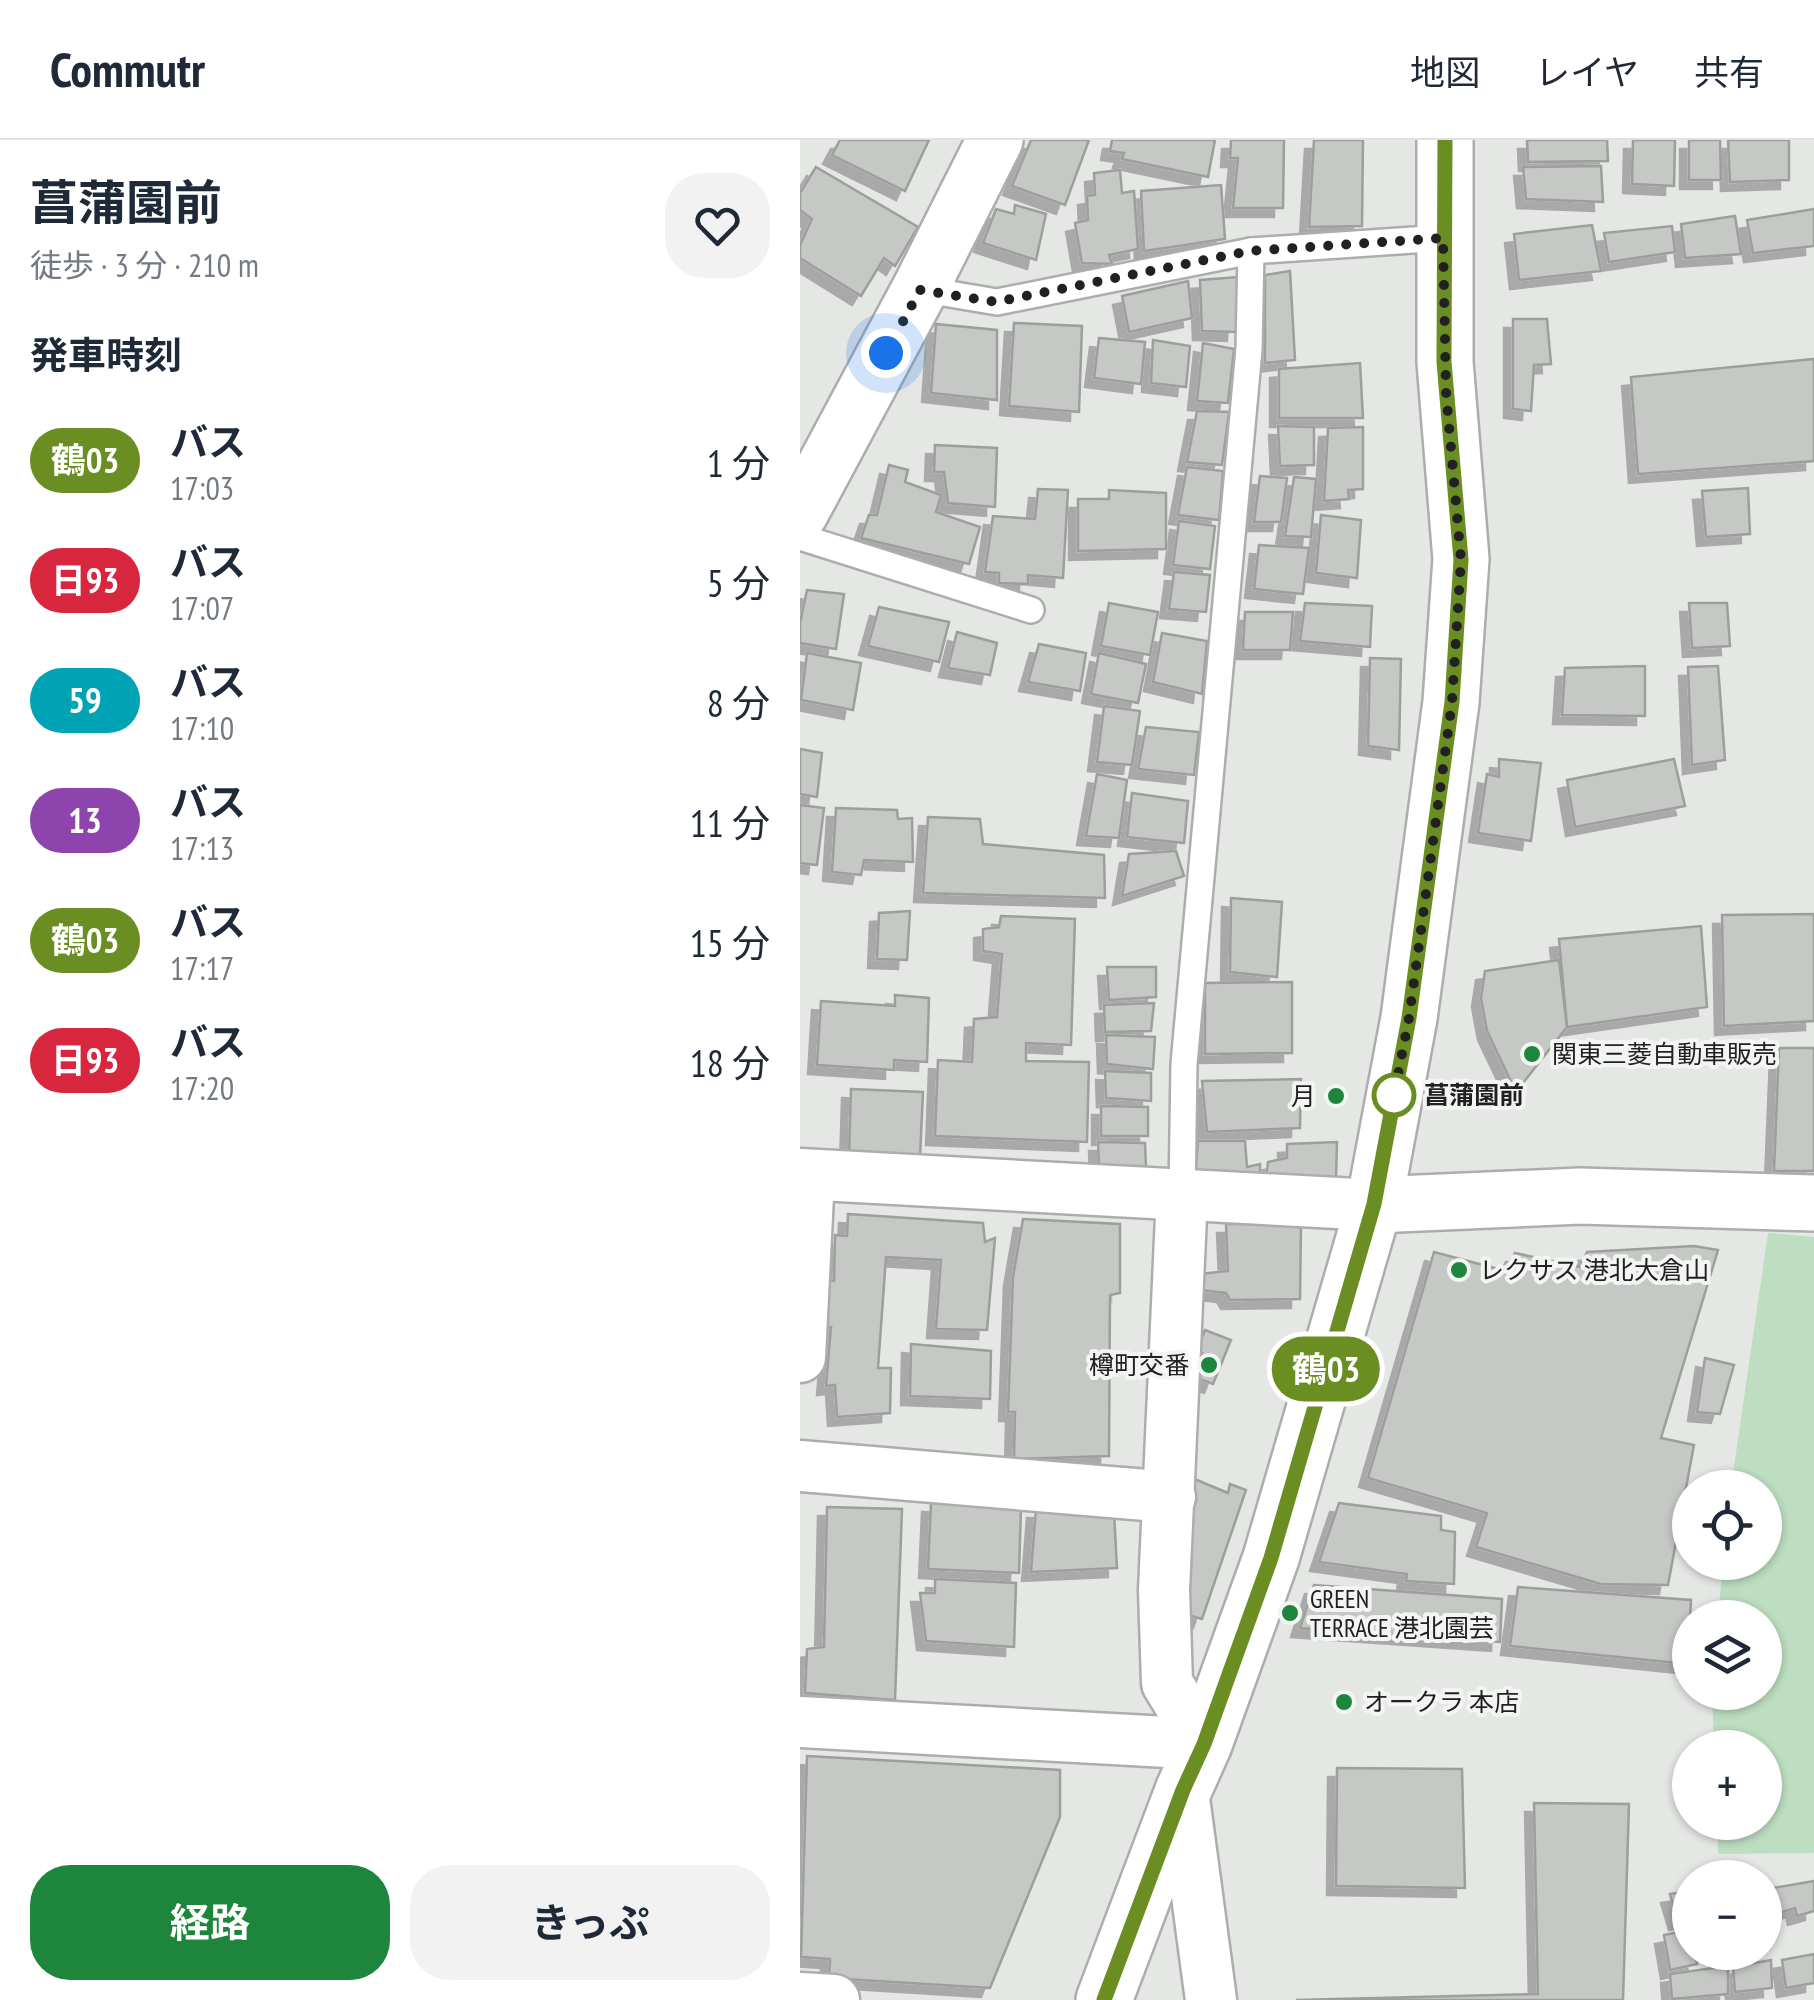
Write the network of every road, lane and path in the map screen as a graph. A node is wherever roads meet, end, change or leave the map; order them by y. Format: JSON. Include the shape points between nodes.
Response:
{"nodes":[{"id":1,"x":995,"y":140,"type":"edge"},
{"id":2,"x":1445,"y":140,"type":"edge"},
{"id":3,"x":1443,"y":238,"type":"junction"},
{"id":4,"x":1250,"y":251,"type":"junction"},
{"id":5,"x":920,"y":290,"type":"junction"},
{"id":6,"x":800,"y":513,"type":"edge"},
{"id":7,"x":800,"y":537,"type":"edge"},
{"id":8,"x":1030,"y":610,"type":"dead end"},
{"id":9,"x":805,"y":1174,"type":"edge"},
{"id":10,"x":1182,"y":1194,"type":"junction"},
{"id":11,"x":1814,"y":1203,"type":"edge"},
{"id":12,"x":1374,"y":1204,"type":"junction"},
{"id":13,"x":800,"y":1358,"type":"edge"},
{"id":14,"x":800,"y":1466,"type":"edge"},
{"id":15,"x":1170,"y":1497,"type":"junction"},
{"id":16,"x":800,"y":1722,"type":"edge"},
{"id":17,"x":1193,"y":1767,"type":"junction"},
{"id":18,"x":800,"y":1998,"type":"edge"},
{"id":19,"x":834,"y":2000,"type":"edge"},
{"id":20,"x":1104,"y":2000,"type":"edge"},
{"id":21,"x":1211,"y":2000,"type":"edge"}],
"edges":[{"from":1,"to":5,"type":"main road"},
{"from":2,"to":3,"type":"main road"},
{"from":3,"to":4,"type":"lane"},
{"from":3,"to":12,"type":"main road","via":[[1446,392],[1461,560],[1452,702],[1409,1018]]},
{"from":4,"to":5,"type":"lane","via":[[996,302]]},
{"from":4,"to":10,"type":"lane","via":[[1248,369],[1184,1064]]},
{"from":5,"to":6,"type":"main road"},
{"from":7,"to":8,"type":"lane"},
{"from":9,"to":10,"type":"street"},
{"from":9,"to":13,"type":"street"},
{"from":10,"to":12,"type":"street"},
{"from":10,"to":15,"type":"street"},
{"from":11,"to":12,"type":"main road","via":[[1580,1196]]},
{"from":12,"to":17,"type":"main road","via":[[1271,1558]]},
{"from":14,"to":15,"type":"street"},
{"from":15,"to":17,"type":"street","via":[[1167,1683]]},
{"from":16,"to":17,"type":"street"},
{"from":17,"to":20,"type":"main road"},
{"from":17,"to":21,"type":"street"},
{"from":18,"to":19,"type":"street"}]}
